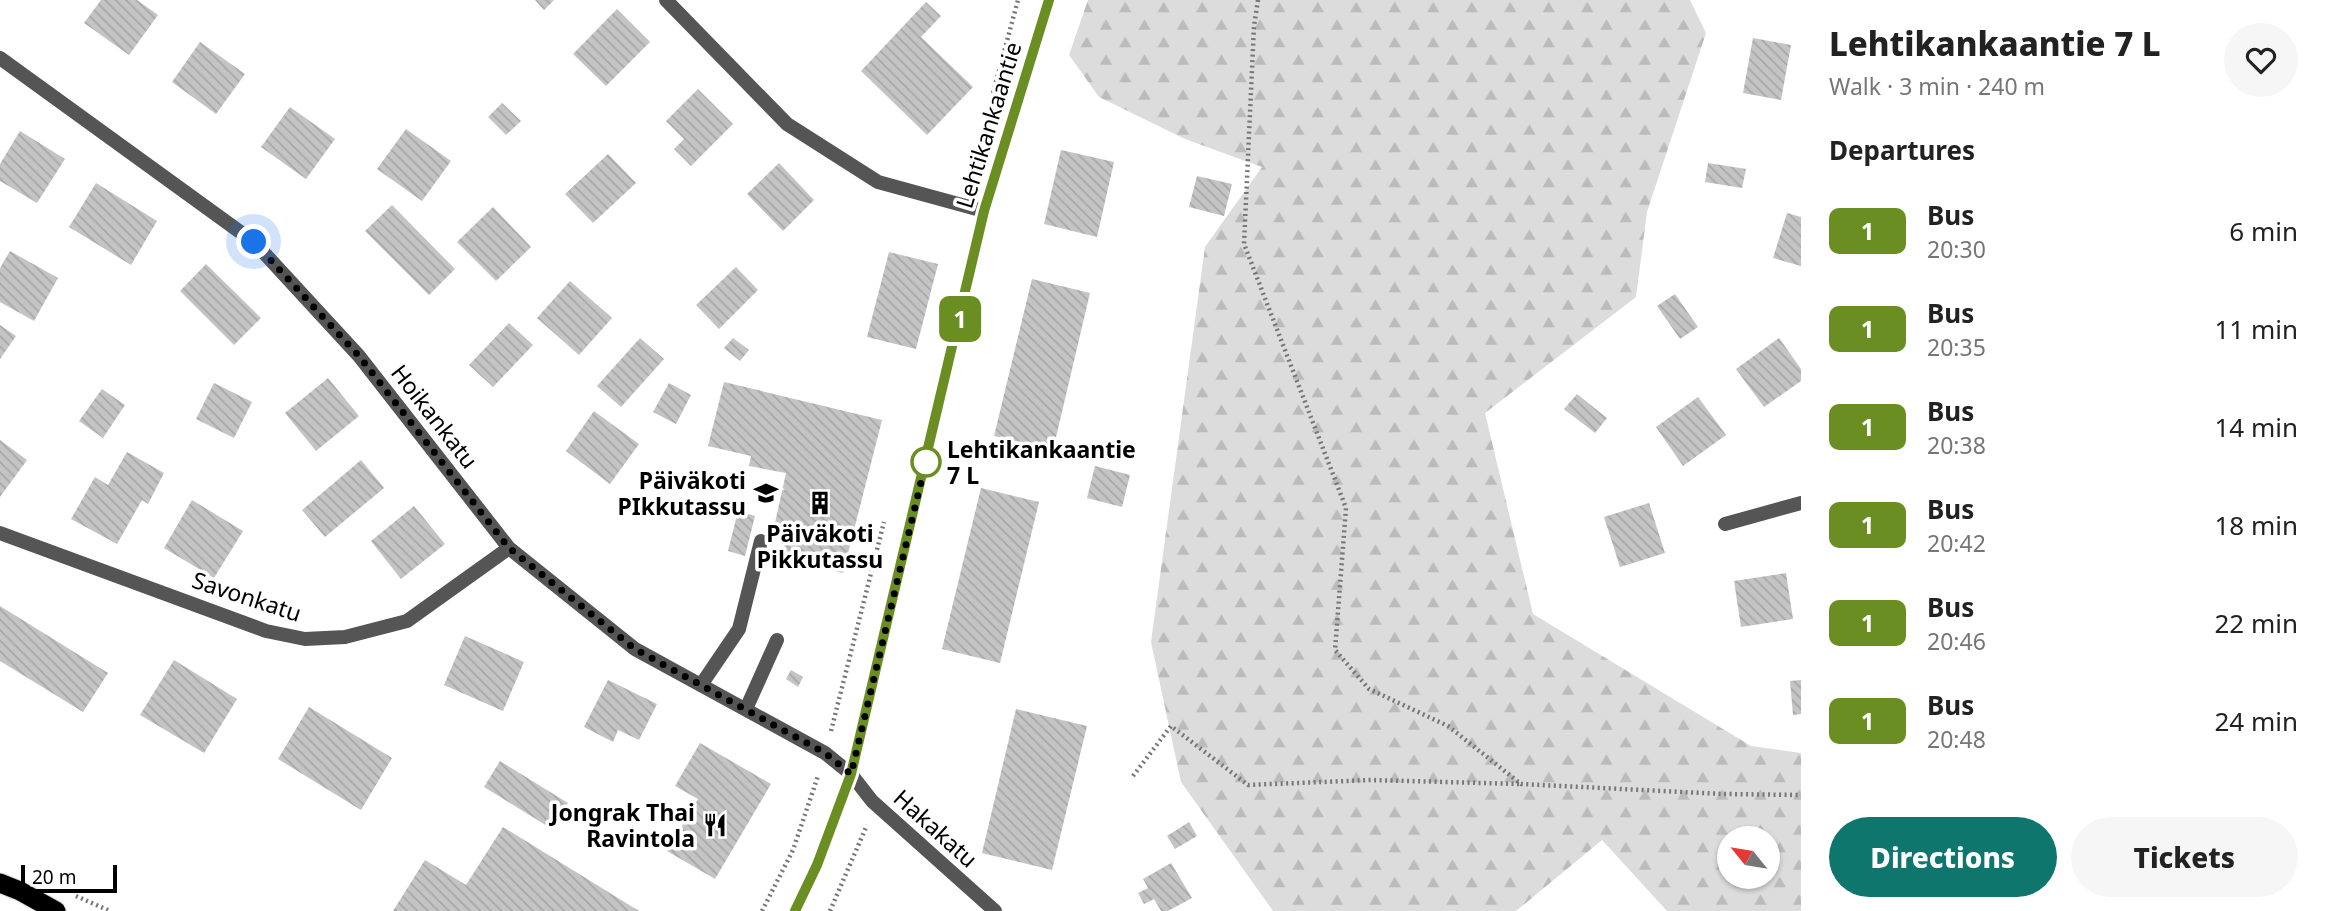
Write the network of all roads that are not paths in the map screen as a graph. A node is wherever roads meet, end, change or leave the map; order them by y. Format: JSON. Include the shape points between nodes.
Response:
{"nodes":[{"id":1,"x":666,"y":0,"type":"edge"},
{"id":2,"x":1049,"y":0,"type":"edge"},
{"id":3,"x":0,"y":58,"type":"edge"},
{"id":4,"x":984,"y":211,"type":"junction"},
{"id":5,"x":1801,"y":503,"type":"edge"},
{"id":6,"x":1725,"y":524,"type":"dead end"},
{"id":7,"x":0,"y":533,"type":"edge"},
{"id":8,"x":761,"y":541,"type":"dead end"},
{"id":9,"x":509,"y":548,"type":"junction"},
{"id":10,"x":776,"y":640,"type":"dead end"},
{"id":11,"x":701,"y":685,"type":"junction"},
{"id":12,"x":746,"y":709,"type":"junction"},
{"id":13,"x":851,"y":774,"type":"junction"},
{"id":14,"x":0,"y":883,"type":"edge"},
{"id":15,"x":57,"y":911,"type":"edge"},
{"id":16,"x":795,"y":911,"type":"edge"},
{"id":17,"x":995,"y":911,"type":"edge"}],
"edges":[{"from":1,"to":4,"type":"street","via":[[787,124],[878,182]]},
{"from":2,"to":4,"type":"street","name":"Lehtikankaantie"},
{"from":3,"to":9,"type":"street","name":"Hoikankatu","via":[[254,242],[359,356]]},
{"from":4,"to":13,"type":"street","name":"Lehtikankaantie"},
{"from":5,"to":6,"type":"street"},
{"from":7,"to":9,"type":"street","name":"Savonkatu","via":[[266,631],[305,639],[345,638],[408,621]]},
{"from":8,"to":11,"type":"street","via":[[738,628]]},
{"from":9,"to":11,"type":"street","name":"Hoikankatu","via":[[635,649]]},
{"from":10,"to":12,"type":"street"},
{"from":11,"to":12,"type":"street","name":"Hoikankatu"},
{"from":12,"to":13,"type":"street","name":"Hoikankatu","via":[[825,753]]},
{"from":13,"to":16,"type":"street","name":"Lehtikankaantie"},
{"from":13,"to":17,"type":"street","name":"Hakakatu","via":[[872,801]]},
{"from":14,"to":15,"type":"highway"}]}
